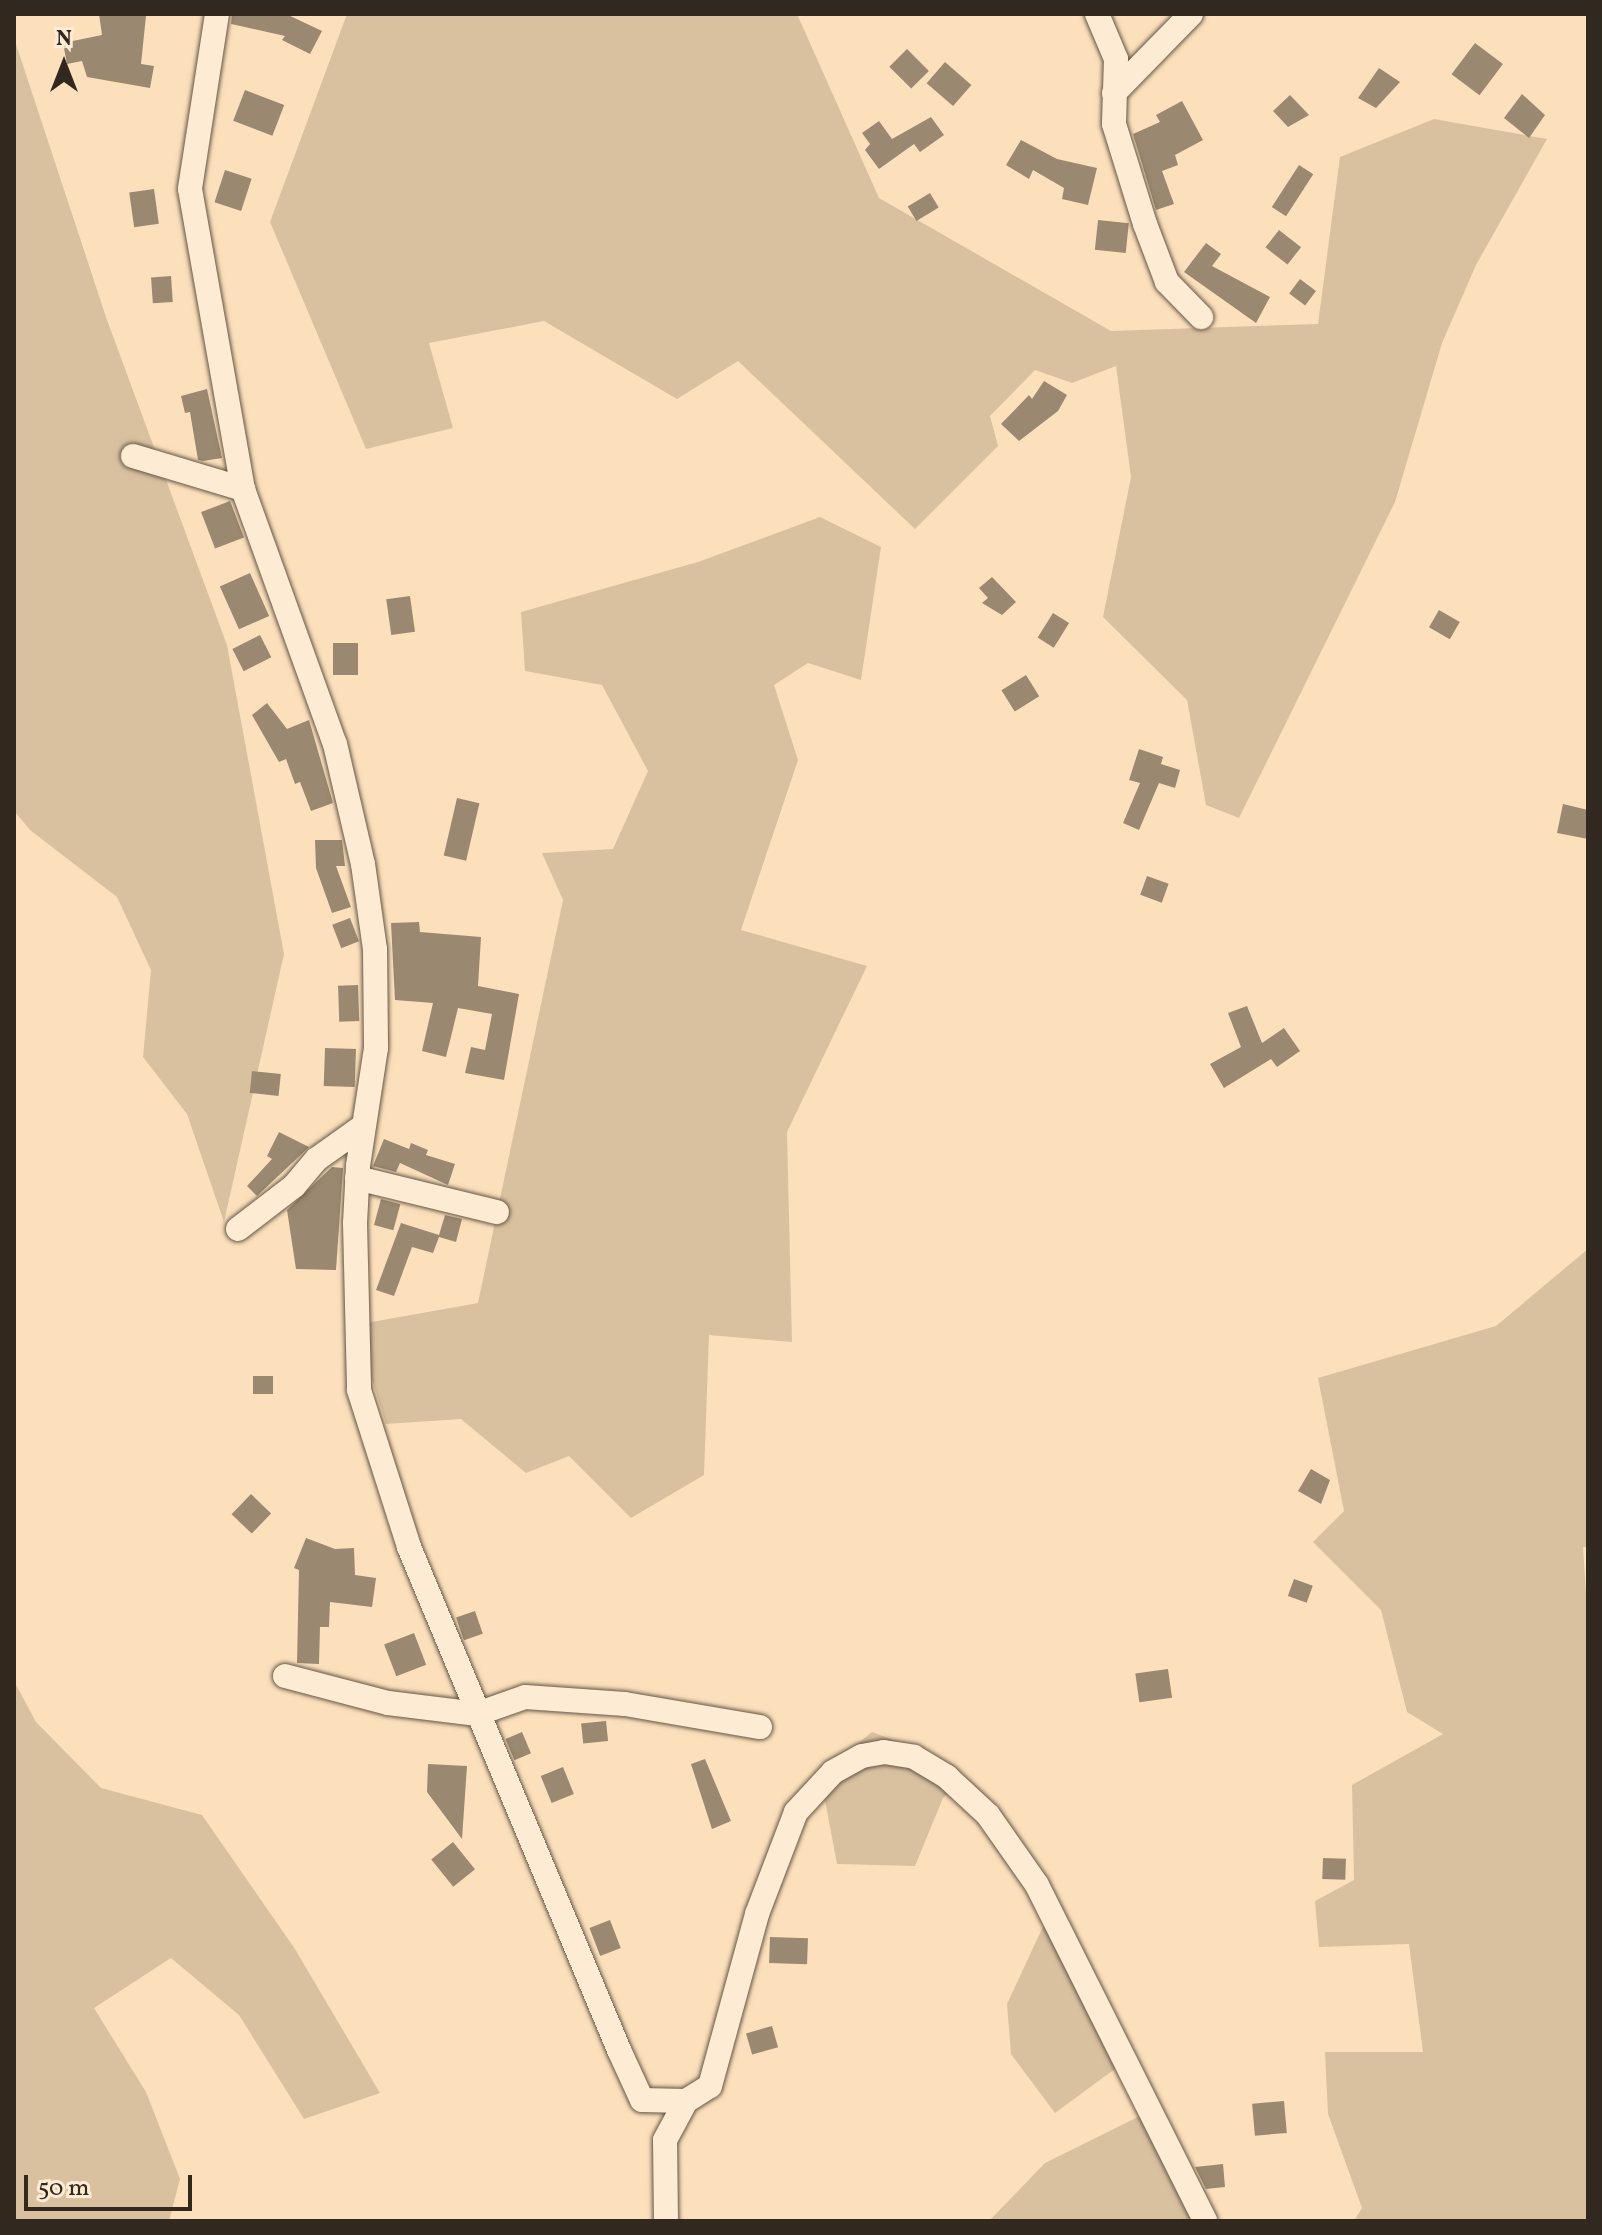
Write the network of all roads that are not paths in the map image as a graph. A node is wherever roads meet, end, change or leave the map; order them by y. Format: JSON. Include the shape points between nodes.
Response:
{"nodes":[{"id":1,"x":217,"y":14,"type":"edge"},
{"id":2,"x":1097,"y":14,"type":"edge"},
{"id":3,"x":1191,"y":14,"type":"edge"},
{"id":4,"x":1114,"y":93,"type":"junction"},
{"id":5,"x":1201,"y":317,"type":"dead end"},
{"id":6,"x":133,"y":456,"type":"dead end"},
{"id":7,"x":243,"y":489,"type":"junction"},
{"id":8,"x":362,"y":1127,"type":"junction"},
{"id":9,"x":357,"y":1178,"type":"junction"},
{"id":10,"x":497,"y":1212,"type":"dead end"},
{"id":11,"x":238,"y":1229,"type":"dead end"},
{"id":12,"x":285,"y":1676,"type":"dead end"},
{"id":13,"x":477,"y":1714,"type":"junction"},
{"id":14,"x":760,"y":1727,"type":"dead end"},
{"id":15,"x":686,"y":2101,"type":"junction"},
{"id":16,"x":662,"y":2216,"type":"edge"},
{"id":17,"x":1205,"y":2221,"type":"edge"}],
"edges":[{"from":1,"to":7,"type":"street","via":[[190,189]]},
{"from":2,"to":4,"type":"street","via":[[1116,59]]},
{"from":3,"to":4,"type":"street"},
{"from":4,"to":5,"type":"street","via":[[1114,124],[1167,282]]},
{"from":6,"to":7,"type":"street"},
{"from":7,"to":8,"type":"street","via":[[335,744],[363,864],[375,949],[377,1021]]},
{"from":8,"to":9,"type":"street"},
{"from":8,"to":11,"type":"street"},
{"from":9,"to":10,"type":"street"},
{"from":9,"to":13,"type":"street","via":[[359,1390],[409,1547]]},
{"from":12,"to":13,"type":"street","via":[[388,1703]]},
{"from":13,"to":14,"type":"street","via":[[525,1697],[625,1704]]},
{"from":13,"to":15,"type":"street","via":[[642,2100]]},
{"from":15,"to":16,"type":"street","via":[[665,2140]]},
{"from":15,"to":17,"type":"street","via":[[710,2086],[757,1914],[796,1812],[833,1772],[862,1756],[884,1752],[914,1757],[947,1777],[988,1815],[1037,1885]]}]}
